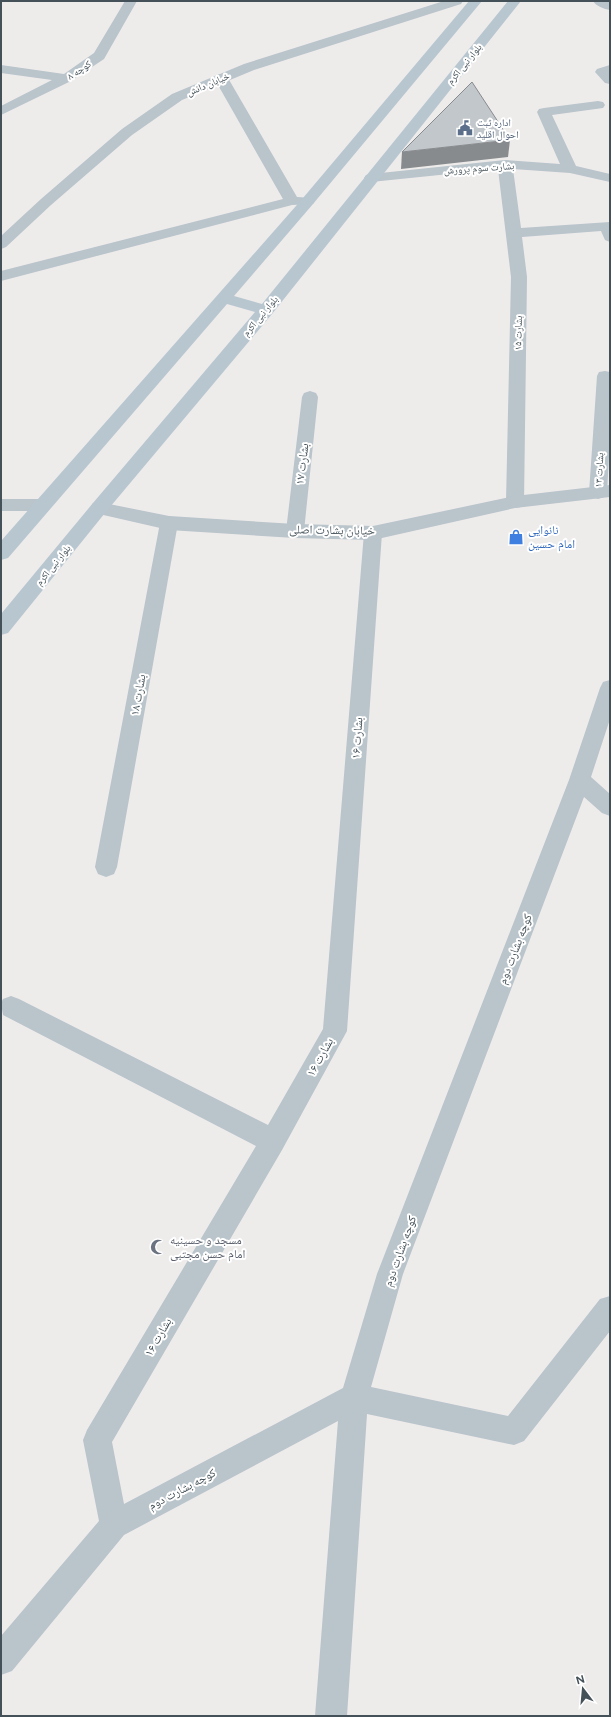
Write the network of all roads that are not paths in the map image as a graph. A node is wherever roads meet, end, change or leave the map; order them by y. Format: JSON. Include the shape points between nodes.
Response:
{"nodes":[{"id":1,"x":131,"y":1,"type":"edge"},
{"id":2,"x":457,"y":1,"type":"edge"},
{"id":3,"x":476,"y":1,"type":"edge"},
{"id":4,"x":515,"y":1,"type":"edge"},
{"id":5,"x":1,"y":69,"type":"edge"},
{"id":6,"x":610,"y":69,"type":"edge"},
{"id":7,"x":66,"y":78,"type":"junction"},
{"id":8,"x":221,"y":78,"type":"junction"},
{"id":9,"x":610,"y":80,"type":"edge"},
{"id":10,"x":598,"y":104,"type":"dead end"},
{"id":11,"x":1,"y":111,"type":"edge"},
{"id":12,"x":505,"y":164,"type":"junction"},
{"id":13,"x":570,"y":169,"type":"junction"},
{"id":14,"x":371,"y":178,"type":"junction"},
{"id":15,"x":610,"y":178,"type":"edge"},
{"id":16,"x":308,"y":201,"type":"junction"},
{"id":17,"x":292,"y":202,"type":"junction"},
{"id":18,"x":514,"y":233,"type":"junction"},
{"id":19,"x":610,"y":237,"type":"edge"},
{"id":20,"x":1,"y":244,"type":"edge"},
{"id":21,"x":1,"y":276,"type":"edge"},
{"id":22,"x":224,"y":298,"type":"junction"},
{"id":23,"x":266,"y":310,"type":"junction"},
{"id":24,"x":605,"y":376,"type":"dead end"},
{"id":25,"x":310,"y":397,"type":"dead end"},
{"id":26,"x":604,"y":492,"type":"edge"},
{"id":27,"x":515,"y":502,"type":"junction"},
{"id":28,"x":1,"y":505,"type":"edge"},
{"id":29,"x":43,"y":505,"type":"junction"},
{"id":30,"x":99,"y":508,"type":"junction"},
{"id":31,"x":169,"y":523,"type":"junction"},
{"id":32,"x":295,"y":531,"type":"junction"},
{"id":33,"x":372,"y":533,"type":"junction"},
{"id":34,"x":1,"y":553,"type":"edge"},
{"id":35,"x":1,"y":628,"type":"edge"},
{"id":36,"x":610,"y":688,"type":"edge"},
{"id":37,"x":580,"y":780,"type":"junction"},
{"id":38,"x":610,"y":807,"type":"edge"},
{"id":39,"x":106,"y":867,"type":"dead end"},
{"id":40,"x":11,"y":1007,"type":"dead end"},
{"id":41,"x":273,"y":1141,"type":"junction"},
{"id":42,"x":610,"y":1309,"type":"edge"},
{"id":43,"x":354,"y":1397,"type":"junction"},
{"id":44,"x":114,"y":1525,"type":"junction"},
{"id":45,"x":1,"y":1660,"type":"edge"},
{"id":46,"x":331,"y":1716,"type":"edge"}],
"edges":[{"from":1,"to":7,"type":"street","name":"کوچه ۸","via":[[99,56]]},
{"from":2,"to":8,"type":"street","name":"خیابان دانش"},
{"from":3,"to":16,"type":"main road"},
{"from":4,"to":14,"type":"main road","name":"بلوار نبی اکرم"},
{"from":5,"to":7,"type":"street"},
{"from":6,"to":9,"type":"street","via":[[602,72]]},
{"from":7,"to":11,"type":"street","name":"کوچه ۸"},
{"from":8,"to":17,"type":"street"},
{"from":8,"to":20,"type":"street","name":"خیابان دانش","via":[[177,97],[127,132]]},
{"from":10,"to":13,"type":"street","via":[[544,112]]},
{"from":12,"to":13,"type":"street","name":"بشارت سوم پرورش"},
{"from":12,"to":14,"type":"street","name":"بشارت سوم پرورش"},
{"from":12,"to":18,"type":"street","name":"بشارت ۱۵"},
{"from":13,"to":15,"type":"street","name":"بشارت سوم پرورش"},
{"from":14,"to":23,"type":"main road","name":"بلوار نبی اکرم"},
{"from":16,"to":17,"type":"street"},
{"from":16,"to":22,"type":"main road"},
{"from":17,"to":21,"type":"street"},
{"from":18,"to":19,"type":"street","via":[[608,226]]},
{"from":18,"to":27,"type":"street","name":"بشارت ۱۵","via":[[519,277]]},
{"from":22,"to":23,"type":"main road"},
{"from":22,"to":29,"type":"main road"},
{"from":23,"to":30,"type":"main road","name":"بلوار نبی اکرم"},
{"from":24,"to":26,"type":"street","name":"بشارت ۱۳"},
{"from":25,"to":32,"type":"street","name":"بشارت ۱۷"},
{"from":26,"to":27,"type":"street","name":"خیابان بشارت اصلی"},
{"from":27,"to":33,"type":"street","name":"خیابان بشارت اصلی"},
{"from":28,"to":29,"type":"street"},
{"from":29,"to":34,"type":"main road"},
{"from":30,"to":31,"type":"street","name":"خیابان بشارت اصلی"},
{"from":30,"to":35,"type":"main road","name":"بلوار نبی اکرم"},
{"from":31,"to":32,"type":"street","name":"خیابان بشارت اصلی"},
{"from":31,"to":39,"type":"street","name":"بشارت ۱۸"},
{"from":32,"to":33,"type":"street","name":"خیابان بشارت اصلی"},
{"from":33,"to":41,"type":"street","name":"بشارت ۱۶","via":[[335,1031]]},
{"from":36,"to":37,"type":"street","name":"کوچه بشارت دوم"},
{"from":37,"to":38,"type":"street"},
{"from":37,"to":43,"type":"street","name":"کوچه بشارت دوم","via":[[390,1274]]},
{"from":40,"to":41,"type":"street"},
{"from":41,"to":44,"type":"street","name":"بشارت ۱۶","via":[[97,1440]]},
{"from":42,"to":43,"type":"street","via":[[514,1430]]},
{"from":43,"to":44,"type":"street","name":"کوچه بشارت دوم"},
{"from":43,"to":46,"type":"street"},
{"from":44,"to":45,"type":"street","name":"کوچه بشارت دوم"}]}
